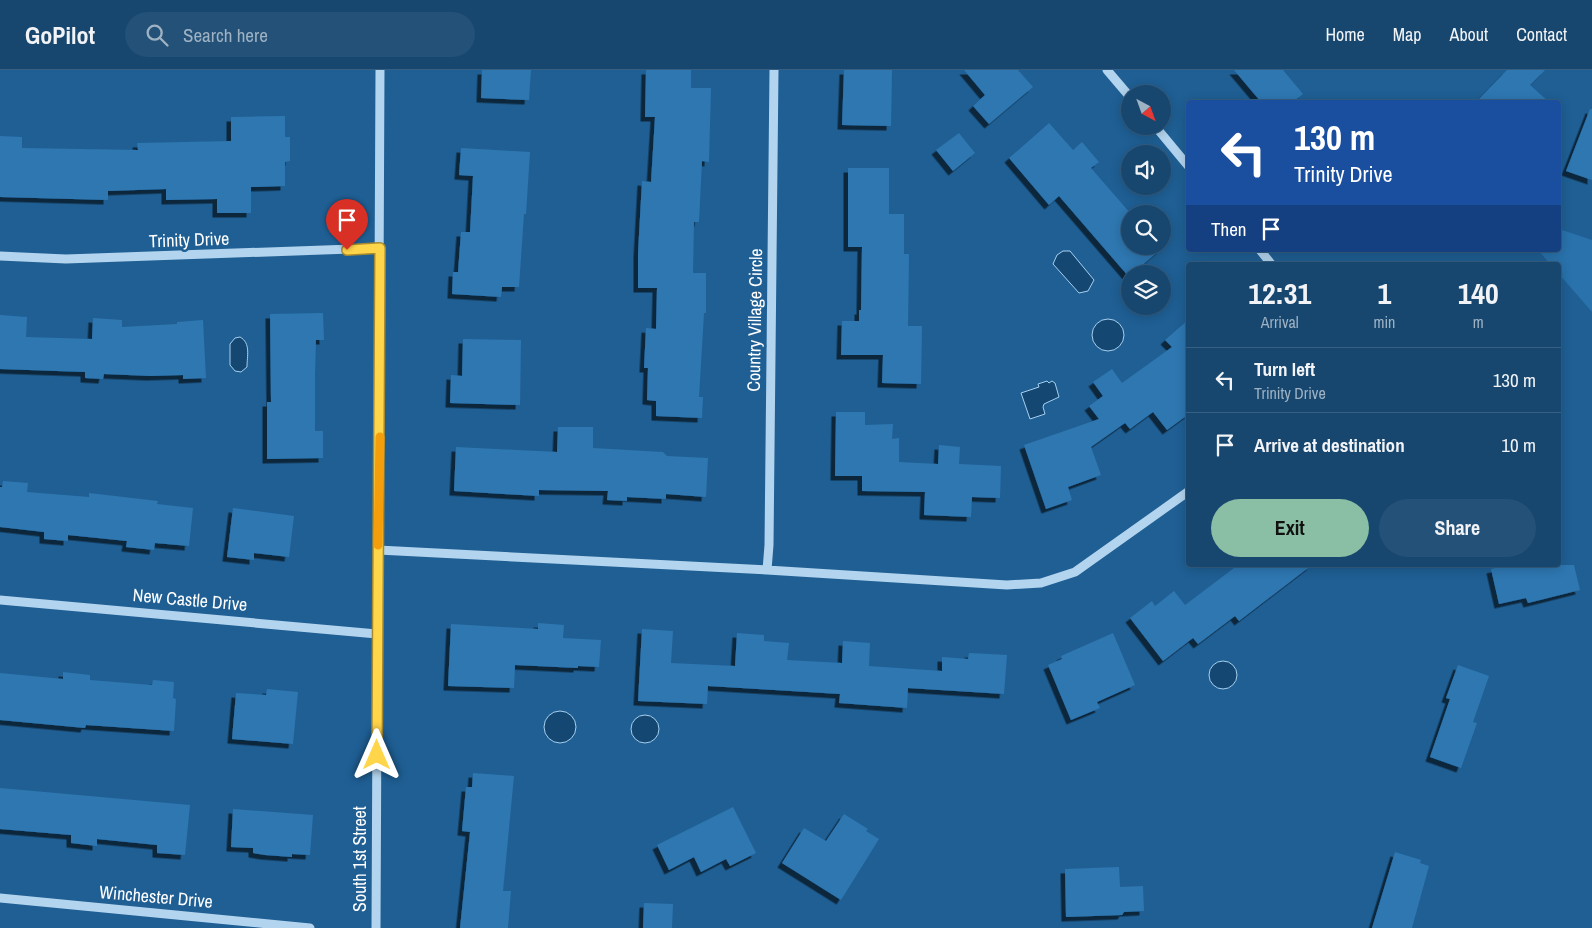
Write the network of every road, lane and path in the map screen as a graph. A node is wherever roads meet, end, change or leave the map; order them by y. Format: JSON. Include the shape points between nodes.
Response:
{"nodes":[{"id":1,"x":380,"y":70,"type":"edge"},
{"id":2,"x":774,"y":70,"type":"edge"},
{"id":3,"x":1107,"y":70,"type":"edge"},
{"id":4,"x":1121,"y":86,"type":"edge"},
{"id":5,"x":1163,"y":135,"type":"edge"},
{"id":6,"x":1186,"y":162,"type":"edge"},
{"id":7,"x":380,"y":248,"type":"junction"},
{"id":8,"x":1262,"y":252,"type":"edge"},
{"id":9,"x":0,"y":256,"type":"edge"},
{"id":10,"x":1270,"y":262,"type":"edge"},
{"id":11,"x":1186,"y":493,"type":"edge"},
{"id":12,"x":378,"y":550,"type":"junction"},
{"id":13,"x":767,"y":570,"type":"junction"},
{"id":14,"x":0,"y":600,"type":"edge"},
{"id":15,"x":377,"y":634,"type":"junction"},
{"id":16,"x":0,"y":898,"type":"edge"},
{"id":17,"x":310,"y":928,"type":"edge"},
{"id":18,"x":376,"y":928,"type":"edge"}],
"edges":[{"from":1,"to":7,"type":"street","name":"South 1st Street"},
{"from":2,"to":13,"type":"street","name":"Country Village Circle"},
{"from":3,"to":4,"type":"street"},
{"from":5,"to":6,"type":"street"},
{"from":7,"to":9,"type":"street","name":"Trinity Drive","via":[[66,260]]},
{"from":7,"to":12,"type":"street","name":"South 1st Street"},
{"from":8,"to":10,"type":"street"},
{"from":11,"to":13,"type":"street","via":[[1074,572],[1041,583],[1007,585]]},
{"from":12,"to":13,"type":"street"},
{"from":12,"to":15,"type":"street","name":"South 1st Street"},
{"from":14,"to":15,"type":"street","name":"New Castle Drive"},
{"from":15,"to":18,"type":"street","name":"South 1st Street"},
{"from":16,"to":17,"type":"street","name":"Winchester Drive"}]}
